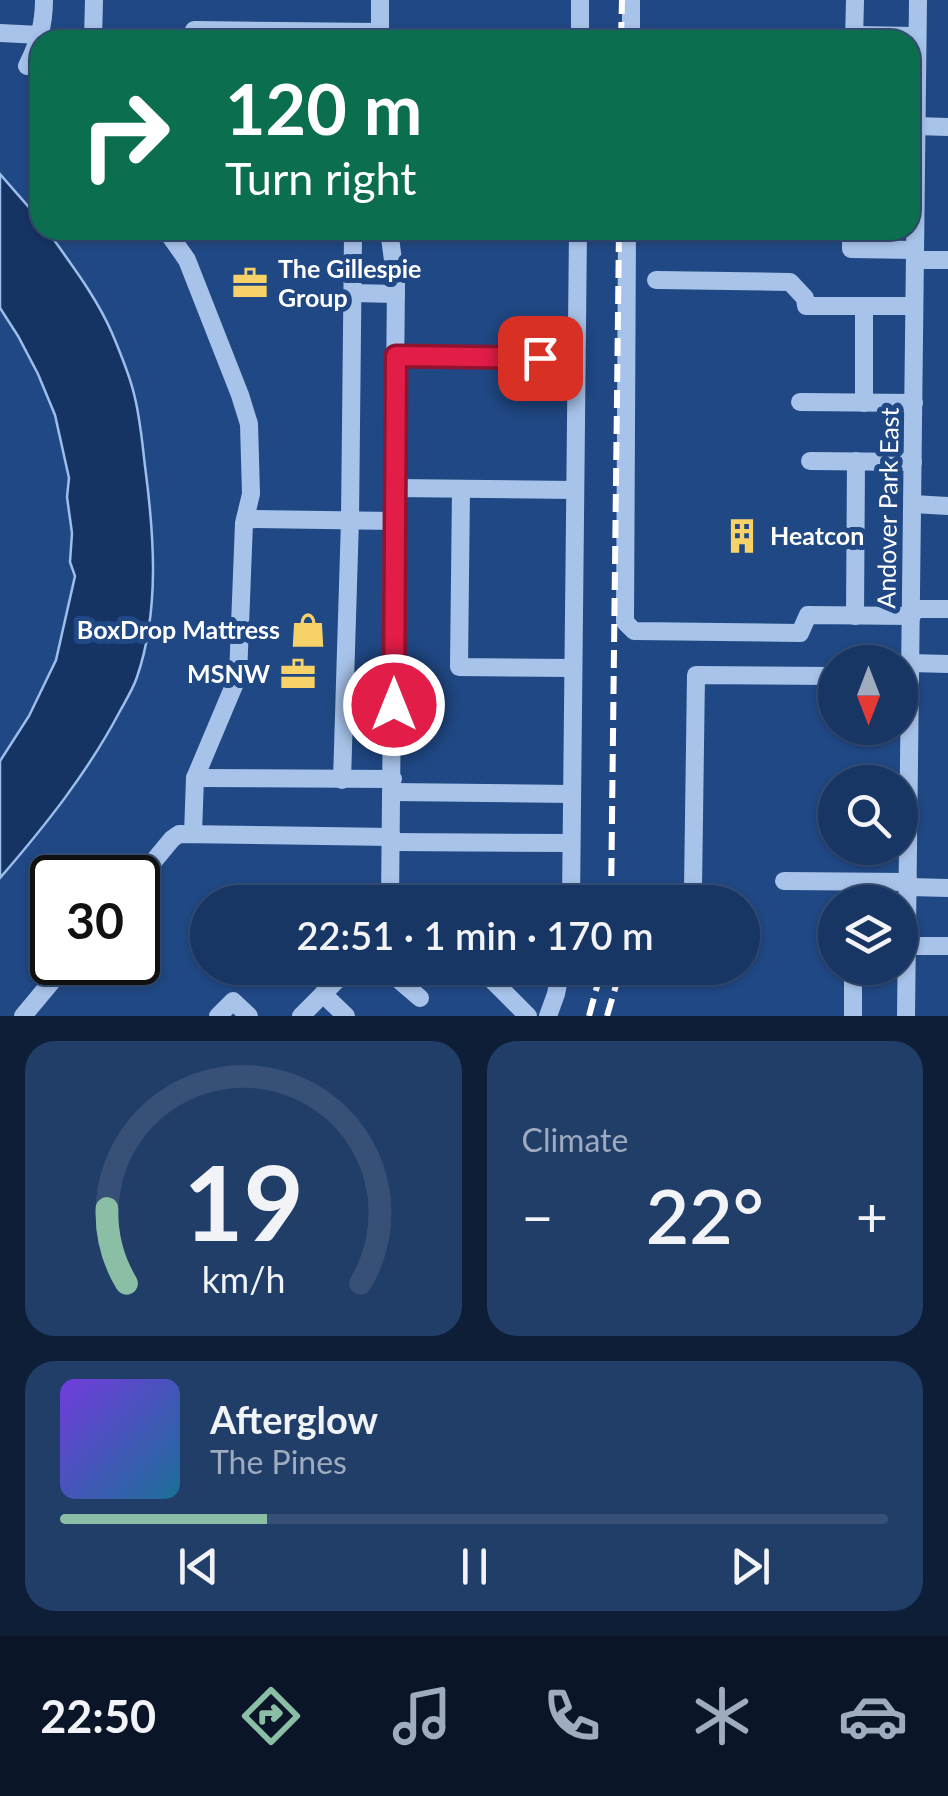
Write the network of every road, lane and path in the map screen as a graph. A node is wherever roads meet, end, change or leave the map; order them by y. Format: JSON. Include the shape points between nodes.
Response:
{"nodes":[{"id":1,"x":44,"y":0,"type":"edge"},
{"id":2,"x":94,"y":0,"type":"edge"},
{"id":3,"x":380,"y":0,"type":"edge"},
{"id":4,"x":580,"y":0,"type":"edge"},
{"id":5,"x":632,"y":0,"type":"edge"},
{"id":6,"x":855,"y":0,"type":"edge"},
{"id":7,"x":918,"y":0,"type":"edge"},
{"id":8,"x":41,"y":30,"type":"edge"},
{"id":9,"x":93,"y":30,"type":"edge"},
{"id":10,"x":380,"y":30,"type":"edge"},
{"id":11,"x":580,"y":30,"type":"edge"},
{"id":12,"x":631,"y":30,"type":"edge"},
{"id":13,"x":854,"y":30,"type":"edge"},
{"id":14,"x":917,"y":30,"type":"edge"},
{"id":15,"x":0,"y":33,"type":"edge"},
{"id":16,"x":30,"y":34,"type":"edge"},
{"id":17,"x":30,"y":59,"type":"edge"},
{"id":18,"x":27,"y":66,"type":"dead end"},
{"id":19,"x":920,"y":126,"type":"edge"},
{"id":20,"x":948,"y":127,"type":"edge"},
{"id":21,"x":173,"y":240,"type":"edge"},
{"id":22,"x":353,"y":240,"type":"edge"},
{"id":23,"x":390,"y":240,"type":"edge"},
{"id":24,"x":578,"y":240,"type":"edge"},
{"id":25,"x":628,"y":240,"type":"edge"},
{"id":26,"x":851,"y":240,"type":"edge"},
{"id":27,"x":915,"y":240,"type":"edge"},
{"id":28,"x":915,"y":255,"type":"junction"},
{"id":29,"x":948,"y":260,"type":"edge"},
{"id":30,"x":656,"y":280,"type":"dead end"},
{"id":31,"x":353,"y":293,"type":"junction"},
{"id":32,"x":396,"y":294,"type":"junction"},
{"id":33,"x":864,"y":306,"type":"junction"},
{"id":34,"x":914,"y":306,"type":"junction"},
{"id":35,"x":396,"y":356,"type":"junction"},
{"id":36,"x":576,"y":358,"type":"junction"},
{"id":37,"x":800,"y":402,"type":"dead end"},
{"id":38,"x":864,"y":403,"type":"junction"},
{"id":39,"x":914,"y":403,"type":"junction"},
{"id":40,"x":810,"y":461,"type":"dead end"},
{"id":41,"x":856,"y":461,"type":"junction"},
{"id":42,"x":913,"y":462,"type":"junction"},
{"id":43,"x":395,"y":488,"type":"junction"},
{"id":44,"x":461,"y":489,"type":"junction"},
{"id":45,"x":575,"y":490,"type":"junction"},
{"id":46,"x":913,"y":504,"type":"junction"},
{"id":47,"x":948,"y":506,"type":"edge"},
{"id":48,"x":245,"y":519,"type":"junction"},
{"id":49,"x":350,"y":520,"type":"junction"},
{"id":50,"x":394,"y":520,"type":"junction"},
{"id":51,"x":948,"y":609,"type":"edge"},
{"id":52,"x":912,"y":612,"type":"junction"},
{"id":53,"x":855,"y":616,"type":"junction"},
{"id":54,"x":909,"y":645,"type":"edge"},
{"id":55,"x":948,"y":664,"type":"edge"},
{"id":56,"x":573,"y":668,"type":"junction"},
{"id":57,"x":918,"y":671,"type":"edge"},
{"id":58,"x":818,"y":676,"type":"edge"},
{"id":59,"x":908,"y":745,"type":"edge"},
{"id":60,"x":195,"y":778,"type":"junction"},
{"id":61,"x":342,"y":780,"type":"junction"},
{"id":62,"x":393,"y":786,"type":"junction"},
{"id":63,"x":572,"y":794,"type":"junction"},
{"id":64,"x":193,"y":834,"type":"junction"},
{"id":65,"x":392,"y":839,"type":"junction"},
{"id":66,"x":572,"y":843,"type":"junction"},
{"id":67,"x":159,"y":855,"type":"edge"},
{"id":68,"x":784,"y":881,"type":"dead end"},
{"id":69,"x":391,"y":885,"type":"edge"},
{"id":70,"x":571,"y":885,"type":"edge"},
{"id":71,"x":693,"y":885,"type":"edge"},
{"id":72,"x":909,"y":885,"type":"joint"},
{"id":73,"x":918,"y":886,"type":"edge"},
{"id":74,"x":948,"y":888,"type":"edge"},
{"id":75,"x":918,"y":946,"type":"edge"},
{"id":76,"x":948,"y":946,"type":"edge"},
{"id":77,"x":48,"y":985,"type":"edge"},
{"id":78,"x":332,"y":985,"type":"edge"},
{"id":79,"x":405,"y":985,"type":"edge"},
{"id":80,"x":497,"y":985,"type":"edge"},
{"id":81,"x":558,"y":985,"type":"edge"},
{"id":82,"x":853,"y":985,"type":"edge"},
{"id":83,"x":905,"y":985,"type":"edge"},
{"id":84,"x":323,"y":994,"type":"junction"},
{"id":85,"x":420,"y":998,"type":"dead end"},
{"id":86,"x":22,"y":1016,"type":"edge"},
{"id":87,"x":218,"y":1016,"type":"edge"},
{"id":88,"x":249,"y":1016,"type":"edge"},
{"id":89,"x":301,"y":1016,"type":"edge"},
{"id":90,"x":346,"y":1016,"type":"edge"},
{"id":91,"x":528,"y":1016,"type":"edge"},
{"id":92,"x":548,"y":1016,"type":"edge"},
{"id":93,"x":852,"y":1016,"type":"edge"},
{"id":94,"x":906,"y":1016,"type":"edge"}],
"edges":[{"from":1,"to":8,"type":"street"},
{"from":2,"to":9,"type":"street"},
{"from":3,"to":10,"type":"street"},
{"from":4,"to":11,"type":"street"},
{"from":5,"to":12,"type":"street"},
{"from":6,"to":13,"type":"street"},
{"from":7,"to":14,"type":"street","name":"Andover Park East"},
{"from":15,"to":16,"type":"street"},
{"from":17,"to":18,"type":"street"},
{"from":19,"to":20,"type":"street"},
{"from":21,"to":48,"type":"street","via":[[248,424],[251,494]]},
{"from":22,"to":31,"type":"street"},
{"from":23,"to":32,"type":"street"},
{"from":24,"to":36,"type":"street"},
{"from":25,"to":53,"type":"street","via":[[625,622],[634,632],[800,633],[808,616]]},
{"from":26,"to":28,"type":"street","via":[[851,249]]},
{"from":27,"to":28,"type":"street","name":"Andover Park East"},
{"from":28,"to":29,"type":"street"},
{"from":28,"to":34,"type":"street","name":"Andover Park East"},
{"from":30,"to":33,"type":"street","via":[[790,282],[806,306]]},
{"from":31,"to":32,"type":"street"},
{"from":31,"to":49,"type":"street"},
{"from":32,"to":35,"type":"street"},
{"from":33,"to":34,"type":"street"},
{"from":33,"to":38,"type":"street"},
{"from":34,"to":39,"type":"street","name":"Andover Park East"},
{"from":35,"to":36,"type":"street"},
{"from":35,"to":43,"type":"street"},
{"from":36,"to":45,"type":"street"},
{"from":37,"to":38,"type":"street"},
{"from":38,"to":39,"type":"street"},
{"from":39,"to":42,"type":"street","name":"Andover Park East"},
{"from":40,"to":41,"type":"street"},
{"from":41,"to":42,"type":"street"},
{"from":41,"to":53,"type":"street"},
{"from":42,"to":46,"type":"street","name":"Andover Park East"},
{"from":43,"to":44,"type":"street"},
{"from":43,"to":50,"type":"street"},
{"from":44,"to":45,"type":"street"},
{"from":44,"to":56,"type":"street","via":[[459,667]]},
{"from":45,"to":56,"type":"street"},
{"from":46,"to":47,"type":"street"},
{"from":46,"to":52,"type":"street","name":"Andover Park East"},
{"from":48,"to":49,"type":"street"},
{"from":48,"to":60,"type":"street","via":[[238,676]]},
{"from":49,"to":50,"type":"street"},
{"from":49,"to":61,"type":"street"},
{"from":50,"to":62,"type":"street"},
{"from":51,"to":52,"type":"street"},
{"from":52,"to":53,"type":"street"},
{"from":52,"to":54,"type":"street","name":"Andover Park East"},
{"from":55,"to":57,"type":"street"},
{"from":56,"to":63,"type":"street"},
{"from":58,"to":71,"type":"street","via":[[696,675]]},
{"from":59,"to":72,"type":"street","name":"Andover Park East"},
{"from":60,"to":61,"type":"street"},
{"from":60,"to":64,"type":"street"},
{"from":61,"to":62,"type":"street"},
{"from":62,"to":63,"type":"street"},
{"from":62,"to":65,"type":"street"},
{"from":63,"to":66,"type":"street"},
{"from":64,"to":65,"type":"street"},
{"from":64,"to":67,"type":"street","via":[[179,834]]},
{"from":65,"to":66,"type":"street"},
{"from":65,"to":69,"type":"street"},
{"from":66,"to":70,"type":"street"},
{"from":68,"to":72,"type":"street"},
{"from":73,"to":74,"type":"street"},
{"from":75,"to":76,"type":"street"},
{"from":77,"to":86,"type":"street"},
{"from":78,"to":84,"type":"street"},
{"from":79,"to":85,"type":"street"},
{"from":80,"to":91,"type":"street"},
{"from":81,"to":92,"type":"street"},
{"from":82,"to":93,"type":"street"},
{"from":83,"to":94,"type":"street","name":"Andover Park East"},
{"from":84,"to":89,"type":"street"},
{"from":84,"to":90,"type":"street"},
{"from":87,"to":88,"type":"street","via":[[233,1000]]}]}
